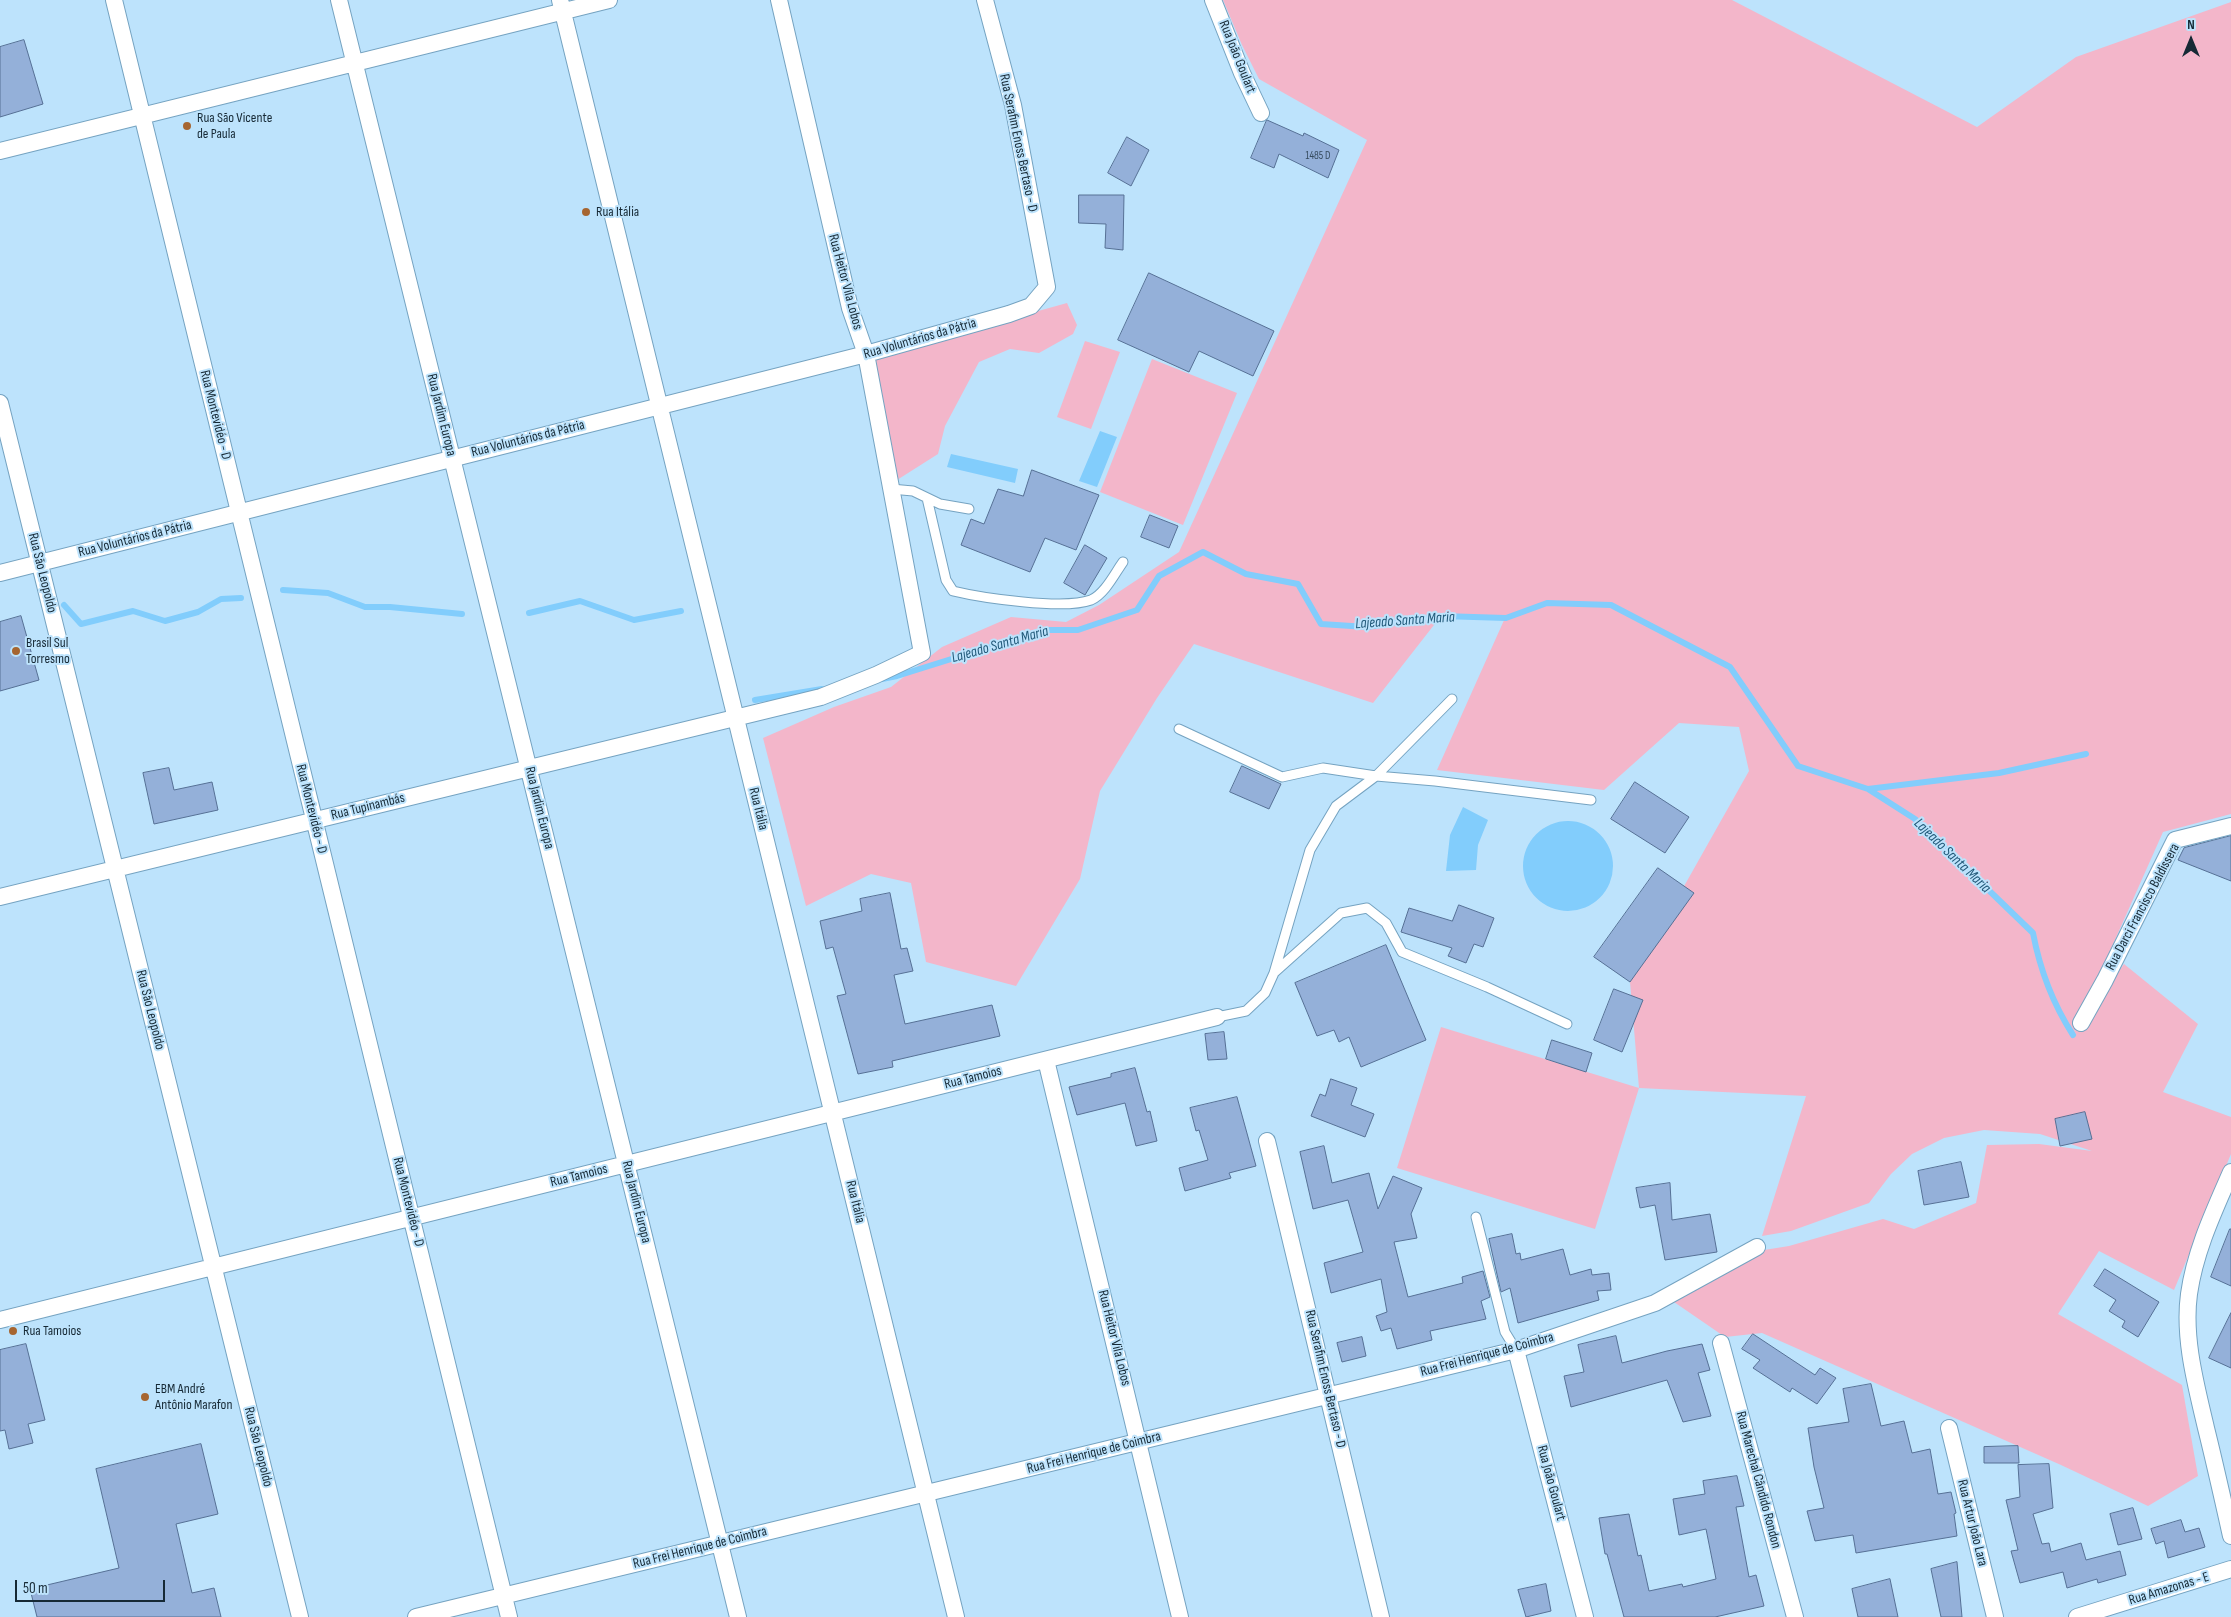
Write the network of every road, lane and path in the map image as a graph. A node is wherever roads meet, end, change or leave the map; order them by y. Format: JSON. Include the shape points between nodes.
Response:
{"nodes":[{"id":1,"x":114,"y":0,"type":"edge"},
{"id":2,"x":338,"y":0,"type":"edge"},
{"id":3,"x":609,"y":0,"type":"edge"},
{"id":4,"x":779,"y":0,"type":"edge"},
{"id":5,"x":985,"y":0,"type":"edge"},
{"id":6,"x":1214,"y":0,"type":"edge"},
{"id":7,"x":562,"y":6,"type":"edge"},
{"id":8,"x":354,"y":63,"type":"junction"},
{"id":9,"x":1261,"y":113,"type":"dead end"},
{"id":10,"x":142,"y":116,"type":"junction"},
{"id":11,"x":0,"y":151,"type":"edge"},
{"id":12,"x":1047,"y":287,"type":"joint"},
{"id":13,"x":866,"y":354,"type":"junction"},
{"id":14,"x":0,"y":403,"type":"edge"},
{"id":15,"x":660,"y":406,"type":"junction"},
{"id":16,"x":452,"y":458,"type":"junction"},
{"id":17,"x":891,"y":489,"type":"junction"},
{"id":18,"x":927,"y":498,"type":"junction"},
{"id":19,"x":969,"y":509,"type":"dead end"},
{"id":20,"x":239,"y":512,"type":"junction"},
{"id":21,"x":1123,"y":562,"type":"dead end"},
{"id":22,"x":40,"y":563,"type":"junction"},
{"id":23,"x":0,"y":573,"type":"edge"},
{"id":24,"x":922,"y":653,"type":"joint"},
{"id":25,"x":1452,"y":699,"type":"dead end"},
{"id":26,"x":736,"y":717,"type":"junction"},
{"id":27,"x":1179,"y":729,"type":"dead end"},
{"id":28,"x":529,"y":768,"type":"junction"},
{"id":29,"x":1376,"y":776,"type":"junction"},
{"id":30,"x":1591,"y":800,"type":"dead end"},
{"id":31,"x":314,"y":820,"type":"junction"},
{"id":32,"x":2231,"y":826,"type":"edge"},
{"id":33,"x":115,"y":869,"type":"junction"},
{"id":34,"x":0,"y":897,"type":"edge"},
{"id":35,"x":1274,"y":973,"type":"junction"},
{"id":36,"x":1217,"y":1017,"type":"joint"},
{"id":37,"x":2081,"y":1023,"type":"dead end"},
{"id":38,"x":1567,"y":1024,"type":"dead end"},
{"id":39,"x":1046,"y":1060,"type":"junction"},
{"id":40,"x":833,"y":1113,"type":"junction"},
{"id":41,"x":1267,"y":1141,"type":"dead end"},
{"id":42,"x":627,"y":1164,"type":"junction"},
{"id":43,"x":2231,"y":1172,"type":"edge"},
{"id":44,"x":1476,"y":1217,"type":"dead end"},
{"id":45,"x":412,"y":1218,"type":"junction"},
{"id":46,"x":1757,"y":1247,"type":"dead end"},
{"id":47,"x":213,"y":1267,"type":"junction"},
{"id":48,"x":0,"y":1320,"type":"edge"},
{"id":49,"x":1721,"y":1343,"type":"dead end"},
{"id":50,"x":1516,"y":1350,"type":"junction"},
{"id":51,"x":1329,"y":1395,"type":"junction"},
{"id":52,"x":1949,"y":1428,"type":"dead end"},
{"id":53,"x":1139,"y":1442,"type":"junction"},
{"id":54,"x":926,"y":1493,"type":"junction"},
{"id":55,"x":2231,"y":1536,"type":"edge"},
{"id":56,"x":721,"y":1543,"type":"junction"},
{"id":57,"x":2231,"y":1570,"type":"edge"},
{"id":58,"x":504,"y":1596,"type":"junction"},
{"id":59,"x":300,"y":1617,"type":"edge"},
{"id":60,"x":416,"y":1617,"type":"edge"},
{"id":61,"x":509,"y":1617,"type":"edge"},
{"id":62,"x":738,"y":1617,"type":"edge"},
{"id":63,"x":956,"y":1617,"type":"edge"},
{"id":64,"x":1180,"y":1617,"type":"edge"},
{"id":65,"x":1381,"y":1617,"type":"edge"},
{"id":66,"x":1585,"y":1617,"type":"edge"},
{"id":67,"x":1795,"y":1617,"type":"edge"},
{"id":68,"x":1995,"y":1617,"type":"edge"},
{"id":69,"x":2077,"y":1617,"type":"edge"}],
"edges":[{"from":1,"to":10,"type":"street","name":"Rua Montevidéo - D"},
{"from":2,"to":8,"type":"street","name":"Rua Jardim Europa"},
{"from":3,"to":7,"type":"street"},
{"from":4,"to":13,"type":"street","name":"Rua Heitor Vila Lobos","via":[[850,308]]},
{"from":5,"to":12,"type":"street","name":"Rua Serafim Enoss Bertaso - D","via":[[1013,105]]},
{"from":6,"to":9,"type":"street","name":"Rua João Goulart"},
{"from":7,"to":8,"type":"street"},
{"from":7,"to":15,"type":"street","name":"Rua Itália"},
{"from":8,"to":10,"type":"street"},
{"from":8,"to":16,"type":"street","name":"Rua Jardim Europa"},
{"from":10,"to":11,"type":"street"},
{"from":10,"to":20,"type":"street","name":"Rua Montevidéo - D"},
{"from":12,"to":13,"type":"street","name":"Rua Voluntários da Pátria","via":[[1031,306]]},
{"from":13,"to":15,"type":"street","name":"Rua Voluntários da Pátria"},
{"from":13,"to":17,"type":"street","name":"Rua Heitor Vila Lobos"},
{"from":14,"to":22,"type":"street","name":"Rua São Leopoldo"},
{"from":15,"to":16,"type":"street","name":"Rua Voluntários da Pátria"},
{"from":15,"to":26,"type":"street","name":"Rua Itália"},
{"from":16,"to":20,"type":"street","name":"Rua Voluntários da Pátria"},
{"from":16,"to":28,"type":"street","name":"Rua Jardim Europa"},
{"from":17,"to":18,"type":"lane","via":[[913,491]]},
{"from":17,"to":24,"type":"street","name":"Rua Heitor Vila Lobos"},
{"from":18,"to":19,"type":"lane","via":[[954,508]]},
{"from":18,"to":21,"type":"lane","via":[[946,580],[953,591],[1050,605],[1091,600]]},
{"from":20,"to":22,"type":"street","name":"Rua Voluntários da Pátria"},
{"from":20,"to":31,"type":"street","name":"Rua Montevidéo - D"},
{"from":22,"to":23,"type":"street","name":"Rua Voluntários da Pátria"},
{"from":22,"to":33,"type":"street","name":"Rua São Leopoldo"},
{"from":24,"to":26,"type":"street","name":"Rua Tupinambás","via":[[821,697]]},
{"from":25,"to":29,"type":"lane"},
{"from":26,"to":28,"type":"street","name":"Rua Tupinambás"},
{"from":26,"to":40,"type":"street","name":"Rua Itália"},
{"from":27,"to":29,"type":"lane","via":[[1282,777],[1323,768]]},
{"from":28,"to":31,"type":"street","name":"Rua Tupinambás"},
{"from":28,"to":42,"type":"street","name":"Rua Jardim Europa"},
{"from":29,"to":30,"type":"lane"},
{"from":29,"to":35,"type":"lane","via":[[1336,806],[1310,850]]},
{"from":31,"to":33,"type":"street","name":"Rua Tupinambás"},
{"from":31,"to":45,"type":"street","name":"Rua Montevidéo - D"},
{"from":32,"to":37,"type":"street","name":"Rua Darci Francisco Baldissera","via":[[2175,840]]},
{"from":33,"to":34,"type":"street","name":"Rua Tupinambás"},
{"from":33,"to":47,"type":"street","name":"Rua São Leopoldo"},
{"from":35,"to":36,"type":"lane","via":[[1265,993],[1246,1011]]},
{"from":35,"to":38,"type":"lane","via":[[1341,913],[1368,908],[1386,923],[1402,952]]},
{"from":36,"to":39,"type":"street","name":"Rua Tamoios"},
{"from":39,"to":40,"type":"street","name":"Rua Tamoios"},
{"from":39,"to":53,"type":"street","name":"Rua Heitor Vila Lobos"},
{"from":40,"to":42,"type":"street","name":"Rua Tamoios"},
{"from":40,"to":54,"type":"street","name":"Rua Itália"},
{"from":41,"to":51,"type":"street","name":"Rua Serafim Enoss Bertaso - D"},
{"from":42,"to":45,"type":"street","name":"Rua Tamoios"},
{"from":42,"to":56,"type":"street","name":"Rua Jardim Europa"},
{"from":43,"to":55,"type":"street","via":[[2209,1221],[2194,1269],[2188,1326],[2195,1379]]},
{"from":44,"to":50,"type":"lane","via":[[1505,1332]]},
{"from":45,"to":47,"type":"street","name":"Rua Tamoios"},
{"from":45,"to":58,"type":"street","name":"Rua Montevidéo - D"},
{"from":46,"to":50,"type":"street","name":"Rua Frei Henrique de Coimbra","via":[[1655,1303]]},
{"from":47,"to":48,"type":"street","name":"Rua Tamoios"},
{"from":47,"to":59,"type":"street","name":"Rua São Leopoldo"},
{"from":49,"to":67,"type":"street","name":"Rua Marechal Cândido Rondon"},
{"from":50,"to":51,"type":"street","name":"Rua Frei Henrique de Coimbra"},
{"from":50,"to":66,"type":"street","name":"Rua João Goulart"},
{"from":51,"to":53,"type":"street","name":"Rua Frei Henrique de Coimbra"},
{"from":51,"to":65,"type":"street","name":"Rua Serafim Enoss Bertaso - D"},
{"from":52,"to":68,"type":"street","name":"Rua Artur João Lara"},
{"from":53,"to":54,"type":"street","name":"Rua Frei Henrique de Coimbra"},
{"from":53,"to":64,"type":"street","name":"Rua Heitor Vila Lobos"},
{"from":54,"to":56,"type":"street","name":"Rua Frei Henrique de Coimbra"},
{"from":54,"to":63,"type":"street","name":"Rua Itália"},
{"from":56,"to":58,"type":"street","name":"Rua Frei Henrique de Coimbra"},
{"from":56,"to":62,"type":"street","name":"Rua Jardim Europa"},
{"from":57,"to":69,"type":"street","name":"Rua Amazonas - E"},
{"from":58,"to":60,"type":"street","name":"Rua Frei Henrique de Coimbra"},
{"from":58,"to":61,"type":"street","name":"Rua Montevidéo - D"}]}
